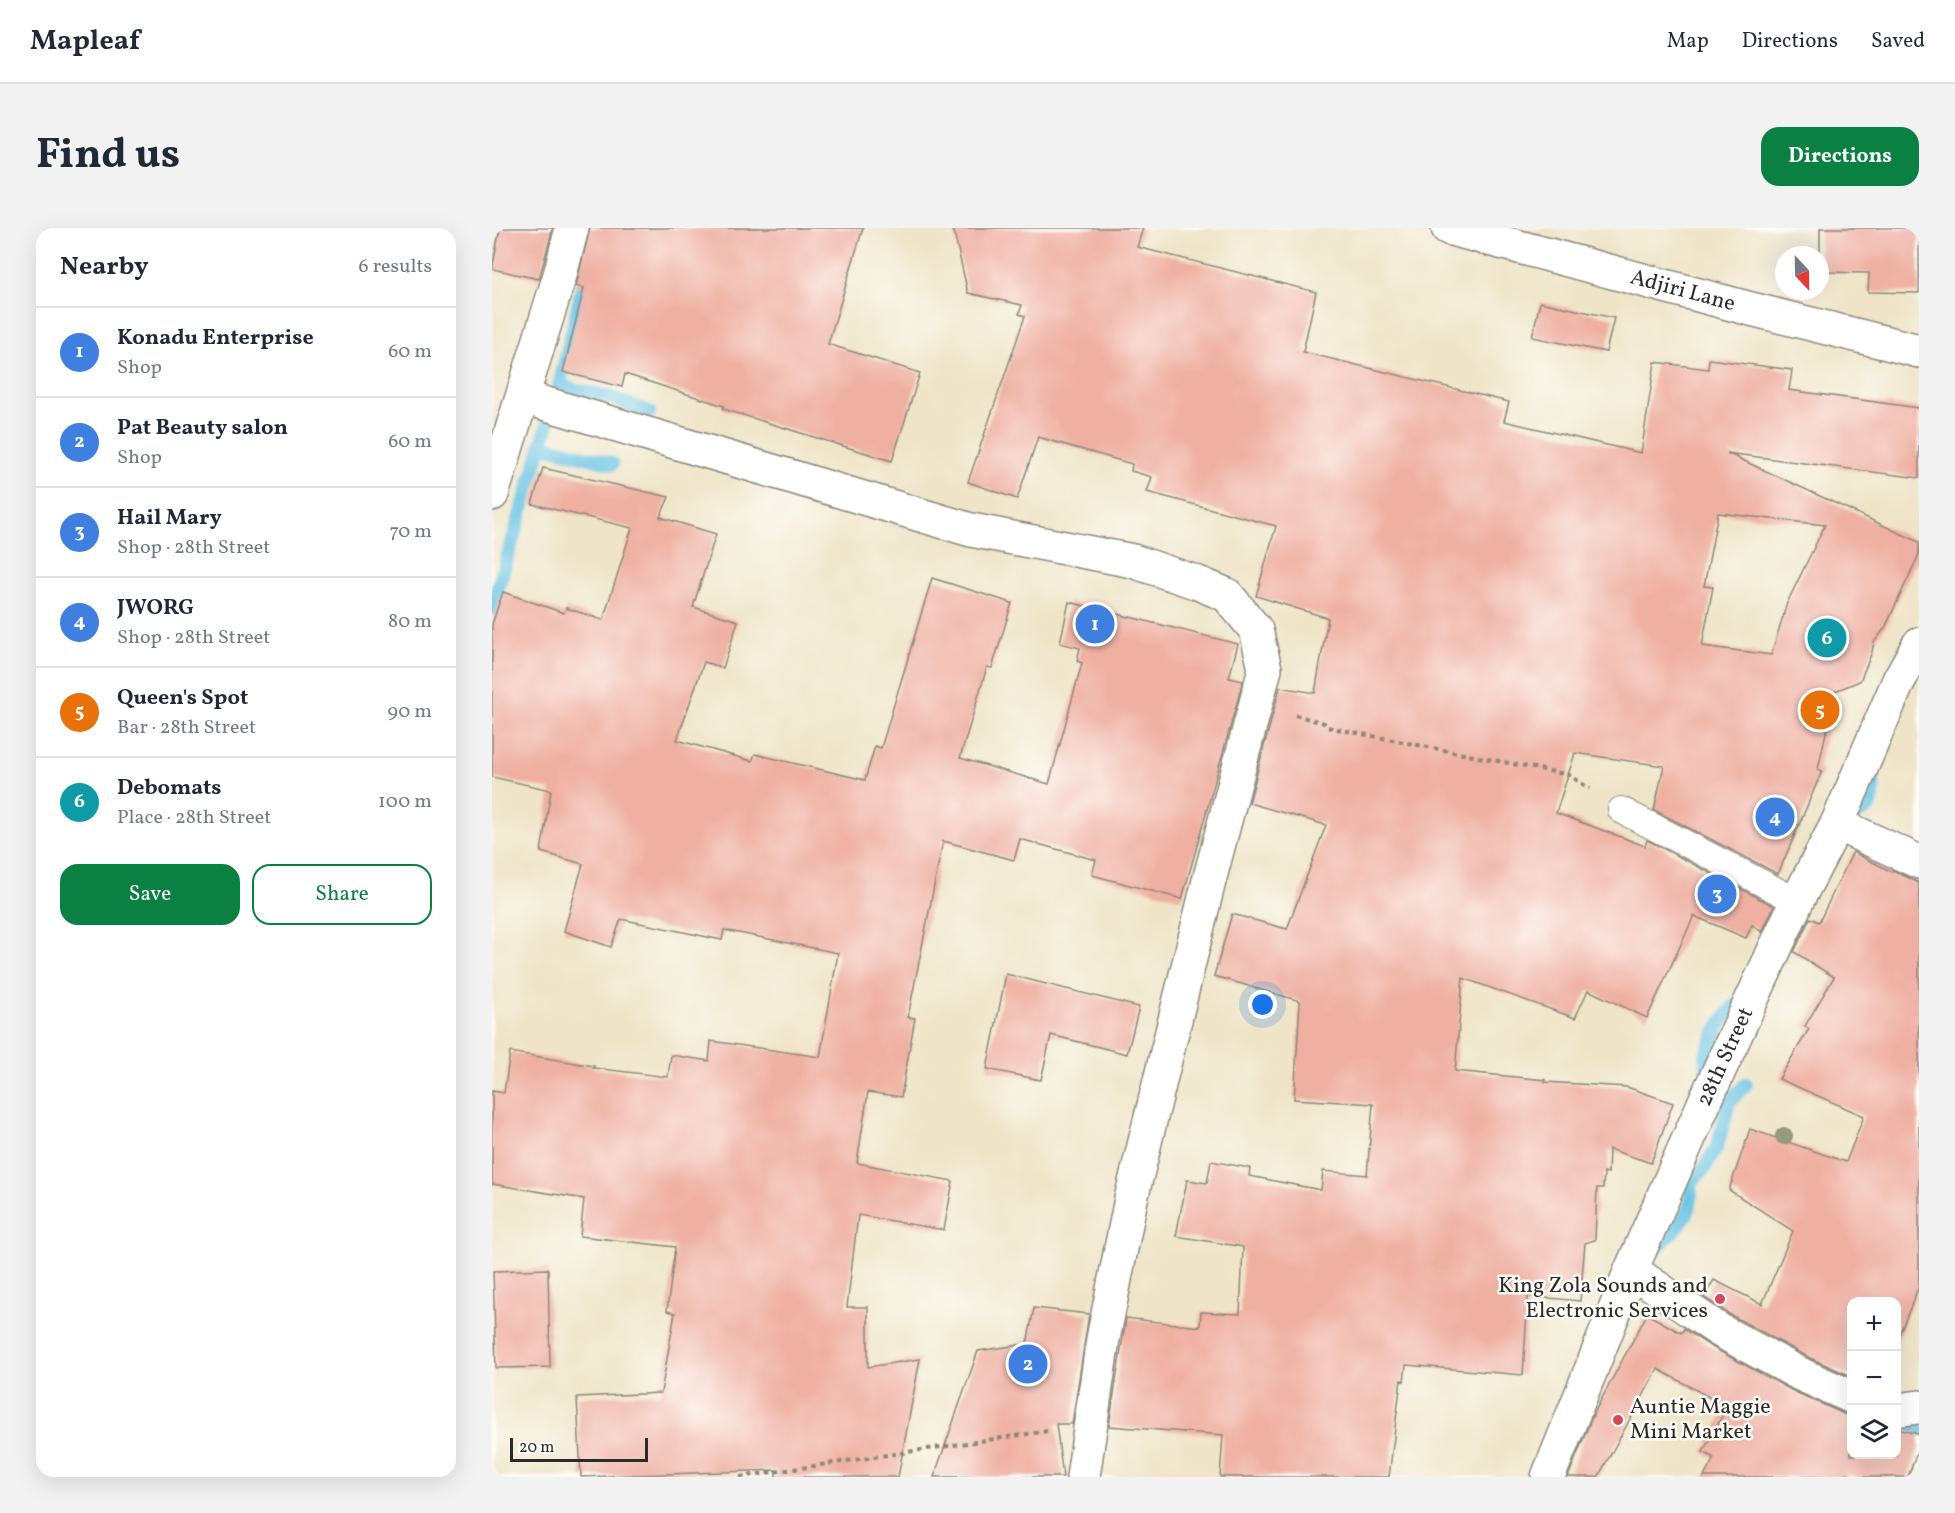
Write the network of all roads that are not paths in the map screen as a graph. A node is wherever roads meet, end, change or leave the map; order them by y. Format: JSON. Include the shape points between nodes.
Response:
{"nodes":[{"id":1,"x":572,"y":228,"type":"edge"},
{"id":2,"x":1448,"y":228,"type":"edge"},
{"id":3,"x":1919,"y":351,"type":"edge"},
{"id":4,"x":523,"y":397,"type":"junction"},
{"id":5,"x":492,"y":494,"type":"edge"},
{"id":6,"x":1919,"y":644,"type":"edge"},
{"id":7,"x":1621,"y":810,"type":"road end"},
{"id":8,"x":1837,"y":824,"type":"junction"},
{"id":9,"x":1919,"y":862,"type":"edge"},
{"id":10,"x":1797,"y":901,"type":"junction"},
{"id":11,"x":1632,"y":1270,"type":"junction"},
{"id":12,"x":1847,"y":1395,"type":"edge"},
{"id":13,"x":1919,"y":1407,"type":"edge"},
{"id":14,"x":1901,"y":1409,"type":"edge"},
{"id":15,"x":1083,"y":1477,"type":"edge"},
{"id":16,"x":1548,"y":1477,"type":"edge"}],
"edges":[{"from":1,"to":4,"type":"street"},
{"from":2,"to":3,"type":"street","name":"Adjiri Lane"},
{"from":4,"to":5,"type":"street"},
{"from":4,"to":15,"type":"street","via":[[971,530],[1133,561],[1227,595],[1256,630],[1265,669],[1131,1199],[1103,1339]]},
{"from":6,"to":8,"type":"street","name":"28th Street","via":[[1899,680]]},
{"from":7,"to":10,"type":"lane"},
{"from":8,"to":9,"type":"street"},
{"from":8,"to":10,"type":"street","name":"28th Street"},
{"from":10,"to":11,"type":"street","name":"28th Street"},
{"from":11,"to":12,"type":"street","via":[[1719,1330]]},
{"from":11,"to":16,"type":"street","name":"28th Street"},
{"from":13,"to":14,"type":"street"}]}
